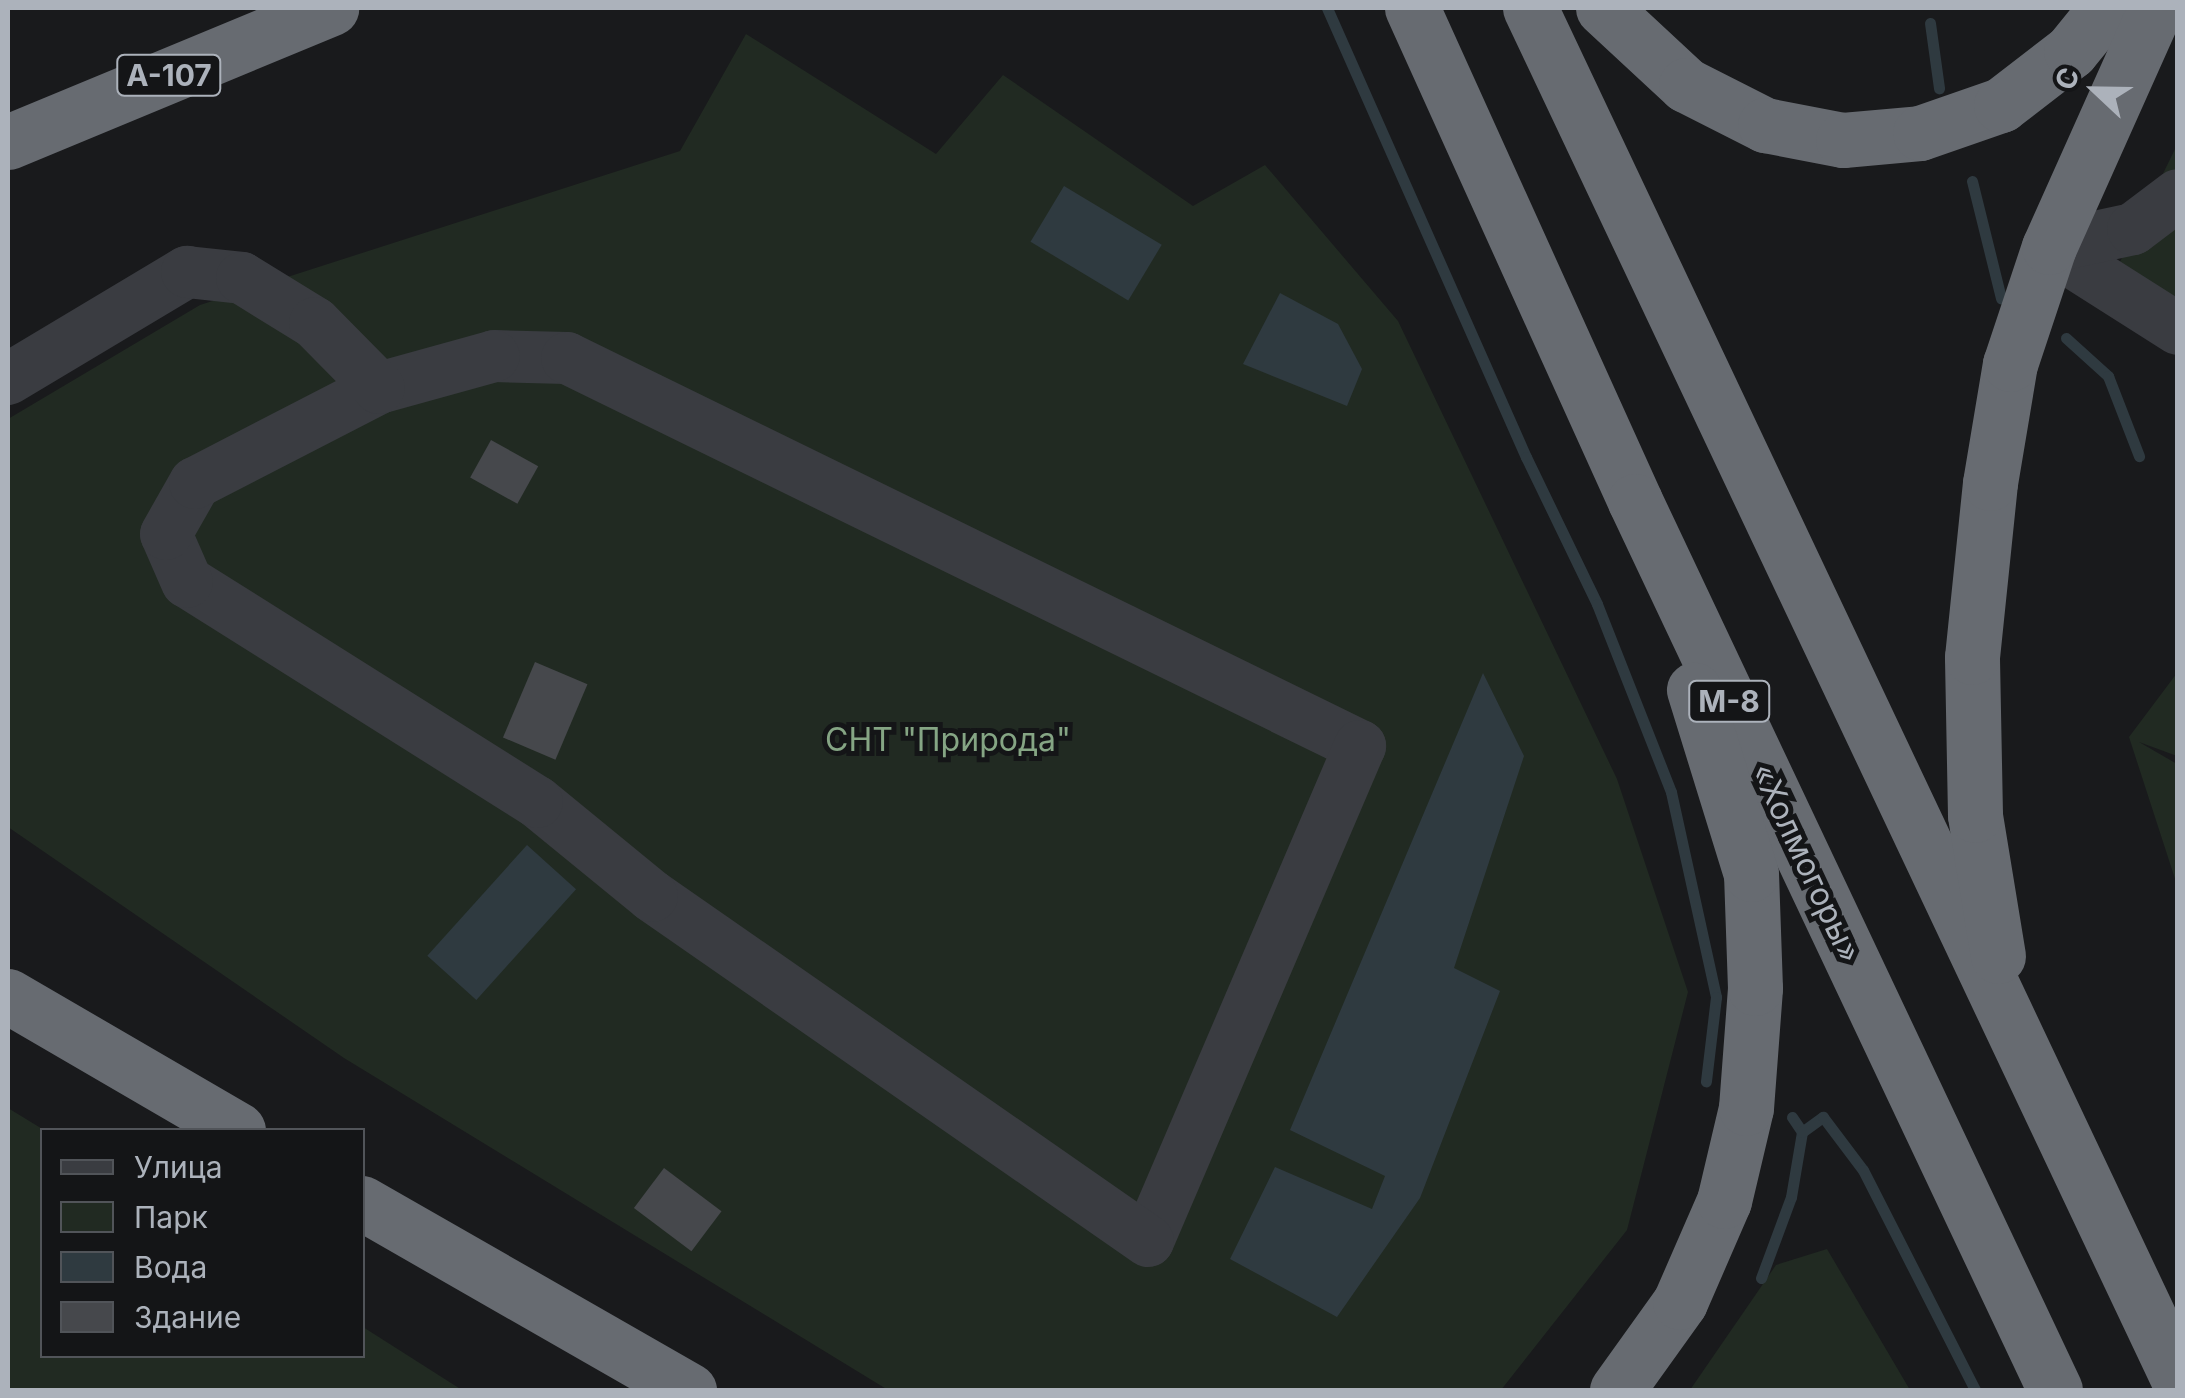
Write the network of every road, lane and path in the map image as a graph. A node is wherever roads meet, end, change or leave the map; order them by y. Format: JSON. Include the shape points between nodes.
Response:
{"nodes":[{"id":1,"x":331,"y":8,"type":"edge"},
{"id":2,"x":1412,"y":8,"type":"edge"},
{"id":3,"x":1530,"y":8,"type":"edge"},
{"id":4,"x":1603,"y":8,"type":"edge"},
{"id":5,"x":2106,"y":8,"type":"edge"},
{"id":6,"x":2156,"y":8,"type":"edge"},
{"id":7,"x":8,"y":142,"type":"edge"},
{"id":8,"x":2178,"y":195,"type":"edge"},
{"id":9,"x":2049,"y":247,"type":"junction"},
{"id":10,"x":2178,"y":329,"type":"edge"},
{"id":11,"x":8,"y":378,"type":"edge"},
{"id":12,"x":379,"y":388,"type":"junction"},
{"id":13,"x":1636,"y":501,"type":"junction"},
{"id":14,"x":8,"y":996,"type":"edge"},
{"id":15,"x":2008,"y":1018,"type":"junction"},
{"id":16,"x":235,"y":1128,"type":"edge"},
{"id":17,"x":370,"y":1208,"type":"edge"},
{"id":18,"x":2178,"y":1379,"type":"edge"},
{"id":19,"x":632,"y":1390,"type":"edge"},
{"id":20,"x":689,"y":1390,"type":"edge"},
{"id":21,"x":1617,"y":1390,"type":"edge"},
{"id":22,"x":2055,"y":1390,"type":"edge"}],
"edges":[{"from":1,"to":7,"type":"highway","number":"А-107"},
{"from":2,"to":13,"type":"highway","name":"«Холмогоры»","number":"М-8"},
{"from":3,"to":15,"type":"highway"},
{"from":4,"to":5,"type":"highway","via":[[1686,84],[1765,125],[1842,140],[1920,133],[2000,105],[2071,51]]},
{"from":6,"to":9,"type":"highway"},
{"from":8,"to":9,"type":"lane","via":[[2133,229]]},
{"from":9,"to":10,"type":"lane"},
{"from":9,"to":15,"type":"highway","via":[[2010,364],[1972,657],[1975,814]]},
{"from":11,"to":12,"type":"lane","via":[[187,272],[242,278],[315,323]]},
{"from":12,"to":12,"type":"lane","via":[[195,483],[166,534],[187,582],[537,802],[652,896],[1148,1241],[1360,746],[567,358],[494,356]]},
{"from":13,"to":21,"type":"highway","via":[[1751,874],[1756,988],[1746,1108],[1724,1201],[1680,1302]]},
{"from":13,"to":22,"type":"highway","name":"«Холмогоры»","number":"М-8"},
{"from":14,"to":16,"type":"highway"},
{"from":15,"to":18,"type":"highway"},
{"from":17,"to":19,"type":"highway"},
{"from":17,"to":20,"type":"highway"}]}
